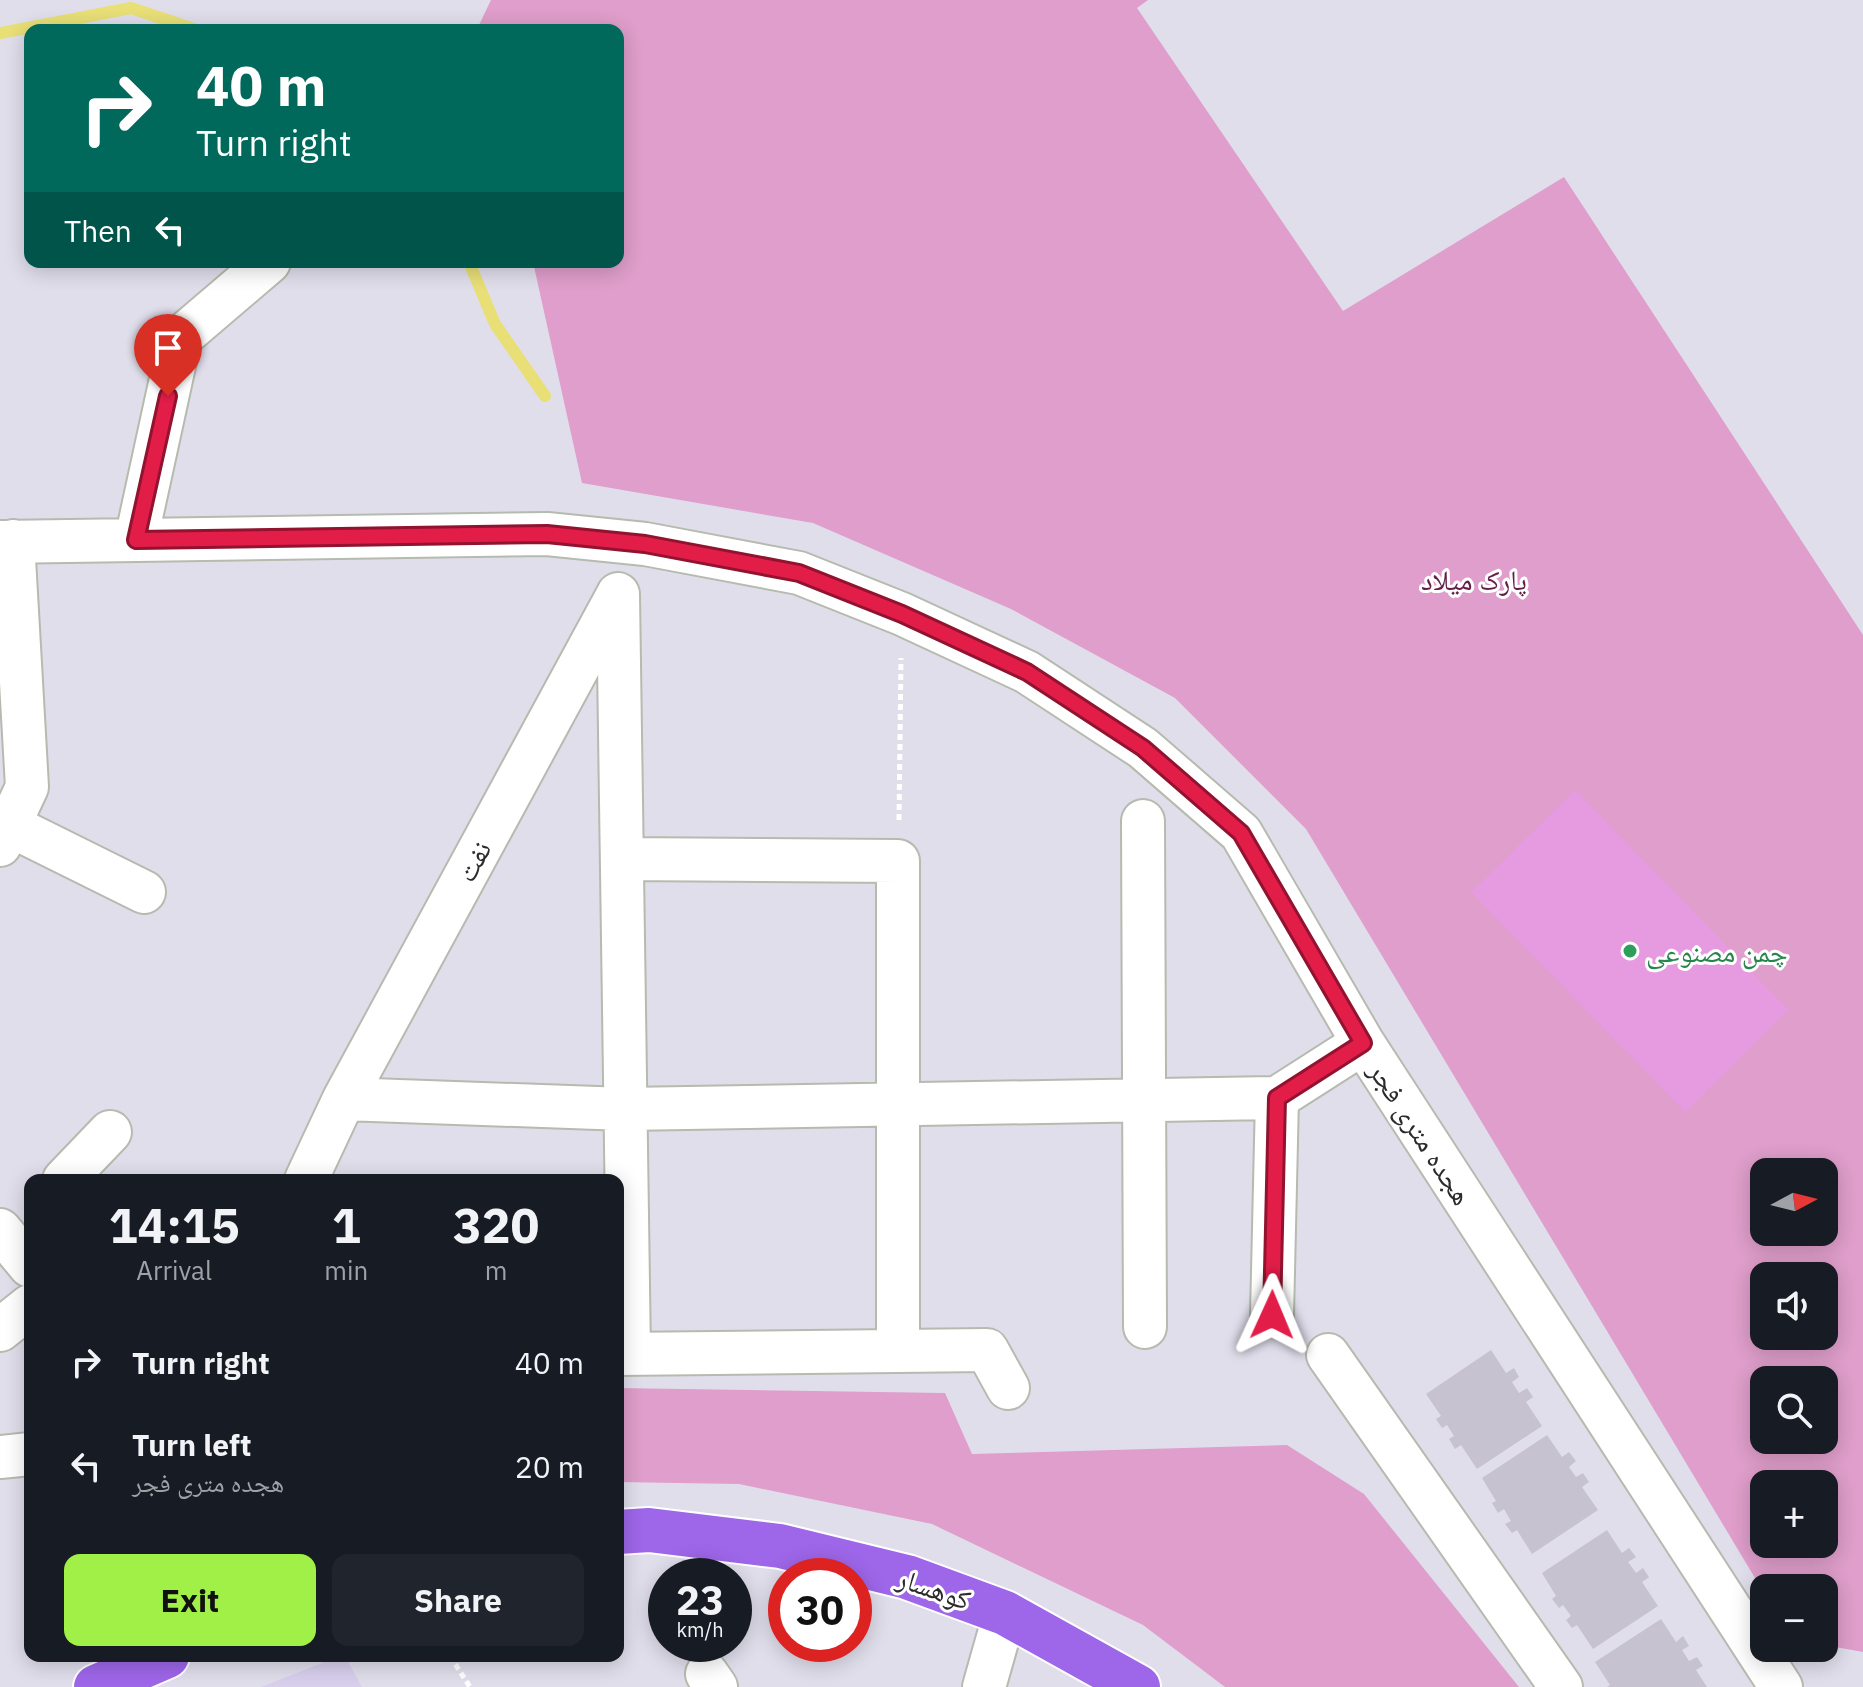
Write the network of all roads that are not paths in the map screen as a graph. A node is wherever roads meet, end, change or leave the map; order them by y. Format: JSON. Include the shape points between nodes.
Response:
{"nodes":[{"id":1,"x":262,"y":268,"type":"edge"},
{"id":2,"x":136,"y":540,"type":"junction"},
{"id":3,"x":7,"y":542,"type":"edge"},
{"id":4,"x":645,"y":544,"type":"junction"},
{"id":5,"x":618,"y":594,"type":"junction"},
{"id":6,"x":12,"y":741,"type":"edge"},
{"id":7,"x":1143,"y":821,"type":"dead end"},
{"id":8,"x":5,"y":835,"type":"edge"},
{"id":9,"x":622,"y":859,"type":"junction"},
{"id":10,"x":144,"y":892,"type":"dead end"},
{"id":11,"x":1363,"y":1043,"type":"junction"},
{"id":12,"x":1277,"y":1098,"type":"junction"},
{"id":13,"x":344,"y":1099,"type":"junction"},
{"id":14,"x":1144,"y":1102,"type":"junction"},
{"id":15,"x":898,"y":1106,"type":"junction"},
{"id":16,"x":625,"y":1109,"type":"junction"},
{"id":17,"x":110,"y":1132,"type":"dead end"},
{"id":18,"x":70,"y":1174,"type":"edge"},
{"id":19,"x":309,"y":1174,"type":"edge"},
{"id":20,"x":624,"y":1232,"type":"edge"},
{"id":21,"x":24,"y":1311,"type":"edge"},
{"id":22,"x":1272,"y":1315,"type":"dead end"},
{"id":23,"x":1145,"y":1327,"type":"dead end"},
{"id":24,"x":0,"y":1330,"type":"edge"},
{"id":25,"x":898,"y":1351,"type":"junction"},
{"id":26,"x":624,"y":1354,"type":"edge"},
{"id":27,"x":1328,"y":1355,"type":"dead end"},
{"id":28,"x":1008,"y":1388,"type":"dead end"},
{"id":29,"x":24,"y":1455,"type":"edge"},
{"id":30,"x":0,"y":1457,"type":"edge"},
{"id":31,"x":624,"y":1532,"type":"edge"},
{"id":32,"x":1005,"y":1613,"type":"junction"},
{"id":33,"x":153,"y":1662,"type":"edge"},
{"id":34,"x":96,"y":1687,"type":"edge"},
{"id":35,"x":984,"y":1687,"type":"edge"},
{"id":36,"x":1138,"y":1687,"type":"edge"},
{"id":37,"x":1561,"y":1687,"type":"edge"},
{"id":38,"x":1781,"y":1687,"type":"edge"}],
"edges":[{"from":1,"to":2,"type":"street","via":[[180,338]]},
{"from":2,"to":3,"type":"street","name":"هجده متری فجر"},
{"from":2,"to":4,"type":"street","name":"هجده متری فجر","via":[[547,534]]},
{"from":3,"to":6,"type":"street"},
{"from":4,"to":5,"type":"street","name":"نفت"},
{"from":4,"to":11,"type":"street","name":"هجده متری فجر","via":[[799,573],[902,614],[1027,672],[1143,748],[1241,833]]},
{"from":5,"to":9,"type":"street"},
{"from":5,"to":13,"type":"street","name":"نفت"},
{"from":6,"to":8,"type":"street","via":[[27,787]]},
{"from":7,"to":14,"type":"street"},
{"from":8,"to":10,"type":"street"},
{"from":9,"to":15,"type":"street","via":[[898,861]]},
{"from":9,"to":16,"type":"street"},
{"from":11,"to":12,"type":"street"},
{"from":11,"to":38,"type":"street","name":"هجده متری فجر"},
{"from":12,"to":14,"type":"street"},
{"from":12,"to":22,"type":"street"},
{"from":13,"to":16,"type":"street"},
{"from":13,"to":19,"type":"street","name":"نفت"},
{"from":14,"to":15,"type":"street"},
{"from":14,"to":23,"type":"street"},
{"from":15,"to":16,"type":"street"},
{"from":15,"to":25,"type":"street"},
{"from":16,"to":20,"type":"street"},
{"from":17,"to":18,"type":"street"},
{"from":21,"to":24,"type":"street"},
{"from":25,"to":26,"type":"street"},
{"from":25,"to":28,"type":"street","via":[[987,1350]]},
{"from":27,"to":37,"type":"street"},
{"from":29,"to":30,"type":"street"},
{"from":31,"to":32,"type":"main road","name":"کوهسار","via":[[780,1546],[907,1577]]},
{"from":32,"to":35,"type":"street"},
{"from":32,"to":36,"type":"main road","name":"کوهسار"},
{"from":33,"to":34,"type":"main road"}]}
